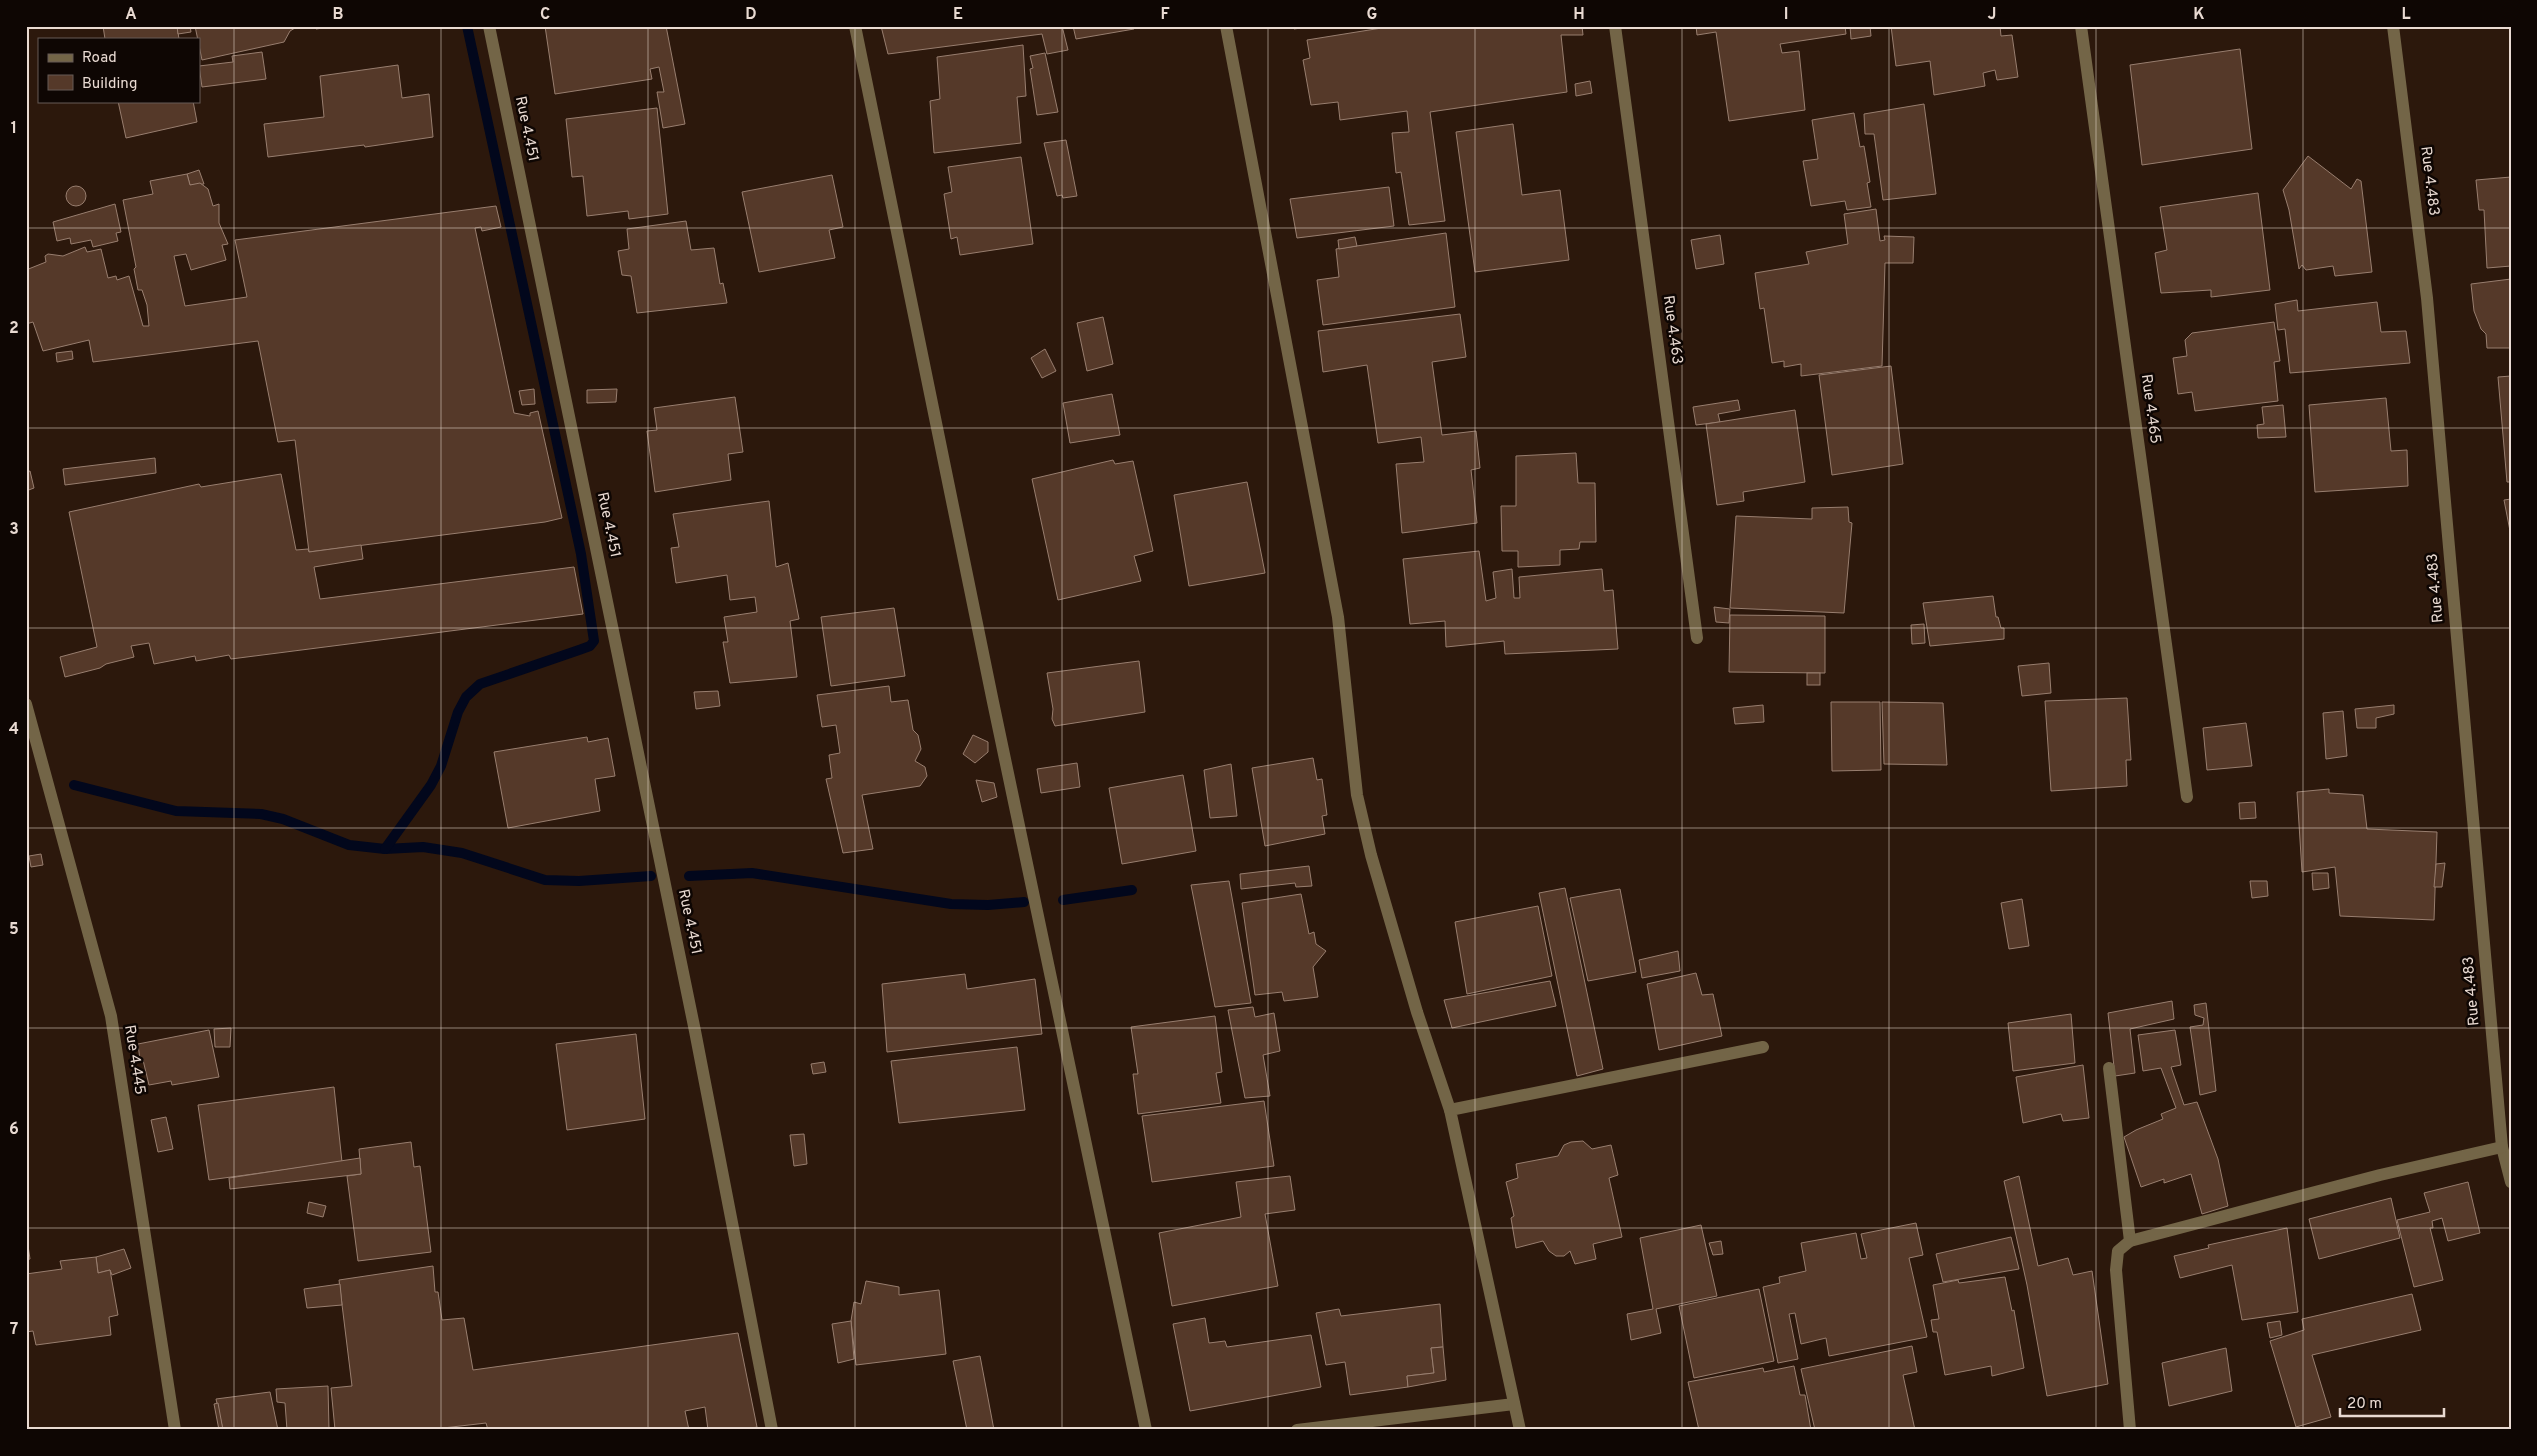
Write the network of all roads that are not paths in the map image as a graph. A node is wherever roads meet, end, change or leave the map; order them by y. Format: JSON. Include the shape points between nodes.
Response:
{"nodes":[{"id":1,"x":489,"y":26,"type":"edge"},
{"id":2,"x":855,"y":26,"type":"edge"},
{"id":3,"x":1226,"y":26,"type":"edge"},
{"id":4,"x":1615,"y":26,"type":"edge"},
{"id":5,"x":2081,"y":26,"type":"edge"},
{"id":6,"x":2392,"y":26,"type":"edge"},
{"id":7,"x":1697,"y":638,"type":"dead end"},
{"id":8,"x":26,"y":704,"type":"edge"},
{"id":9,"x":2187,"y":797,"type":"dead end"},
{"id":10,"x":1763,"y":1048,"type":"dead end"},
{"id":11,"x":2109,"y":1068,"type":"dead end"},
{"id":12,"x":1450,"y":1110,"type":"junction"},
{"id":13,"x":2502,"y":1147,"type":"junction"},
{"id":14,"x":2511,"y":1182,"type":"edge"},
{"id":15,"x":2130,"y":1241,"type":"junction"},
{"id":16,"x":1514,"y":1404,"type":"junction"},
{"id":17,"x":176,"y":1430,"type":"edge"},
{"id":18,"x":772,"y":1430,"type":"edge"},
{"id":19,"x":1146,"y":1430,"type":"edge"},
{"id":20,"x":1297,"y":1430,"type":"edge"},
{"id":21,"x":1520,"y":1430,"type":"edge"},
{"id":22,"x":2130,"y":1430,"type":"edge"}],
"edges":[{"from":1,"to":18,"type":"street","name":"Rue 4.451","via":[[695,1031]]},
{"from":2,"to":19,"type":"street"},
{"from":3,"to":12,"type":"street","via":[[1338,617],[1357,795],[1417,1012]]},
{"from":4,"to":7,"type":"street","name":"Rue 4.463"},
{"from":5,"to":9,"type":"street","name":"Rue 4.465"},
{"from":6,"to":13,"type":"street","name":"Rue 4.483","via":[[2427,298]]},
{"from":8,"to":17,"type":"street","name":"Rue 4.445","via":[[111,1016]]},
{"from":10,"to":12,"type":"street"},
{"from":11,"to":15,"type":"street"},
{"from":12,"to":16,"type":"street"},
{"from":13,"to":14,"type":"street","name":"Rue 4.483"},
{"from":13,"to":15,"type":"street"},
{"from":15,"to":22,"type":"street","via":[[2118,1250],[2116,1270]]},
{"from":16,"to":20,"type":"street"},
{"from":16,"to":21,"type":"street"}]}
